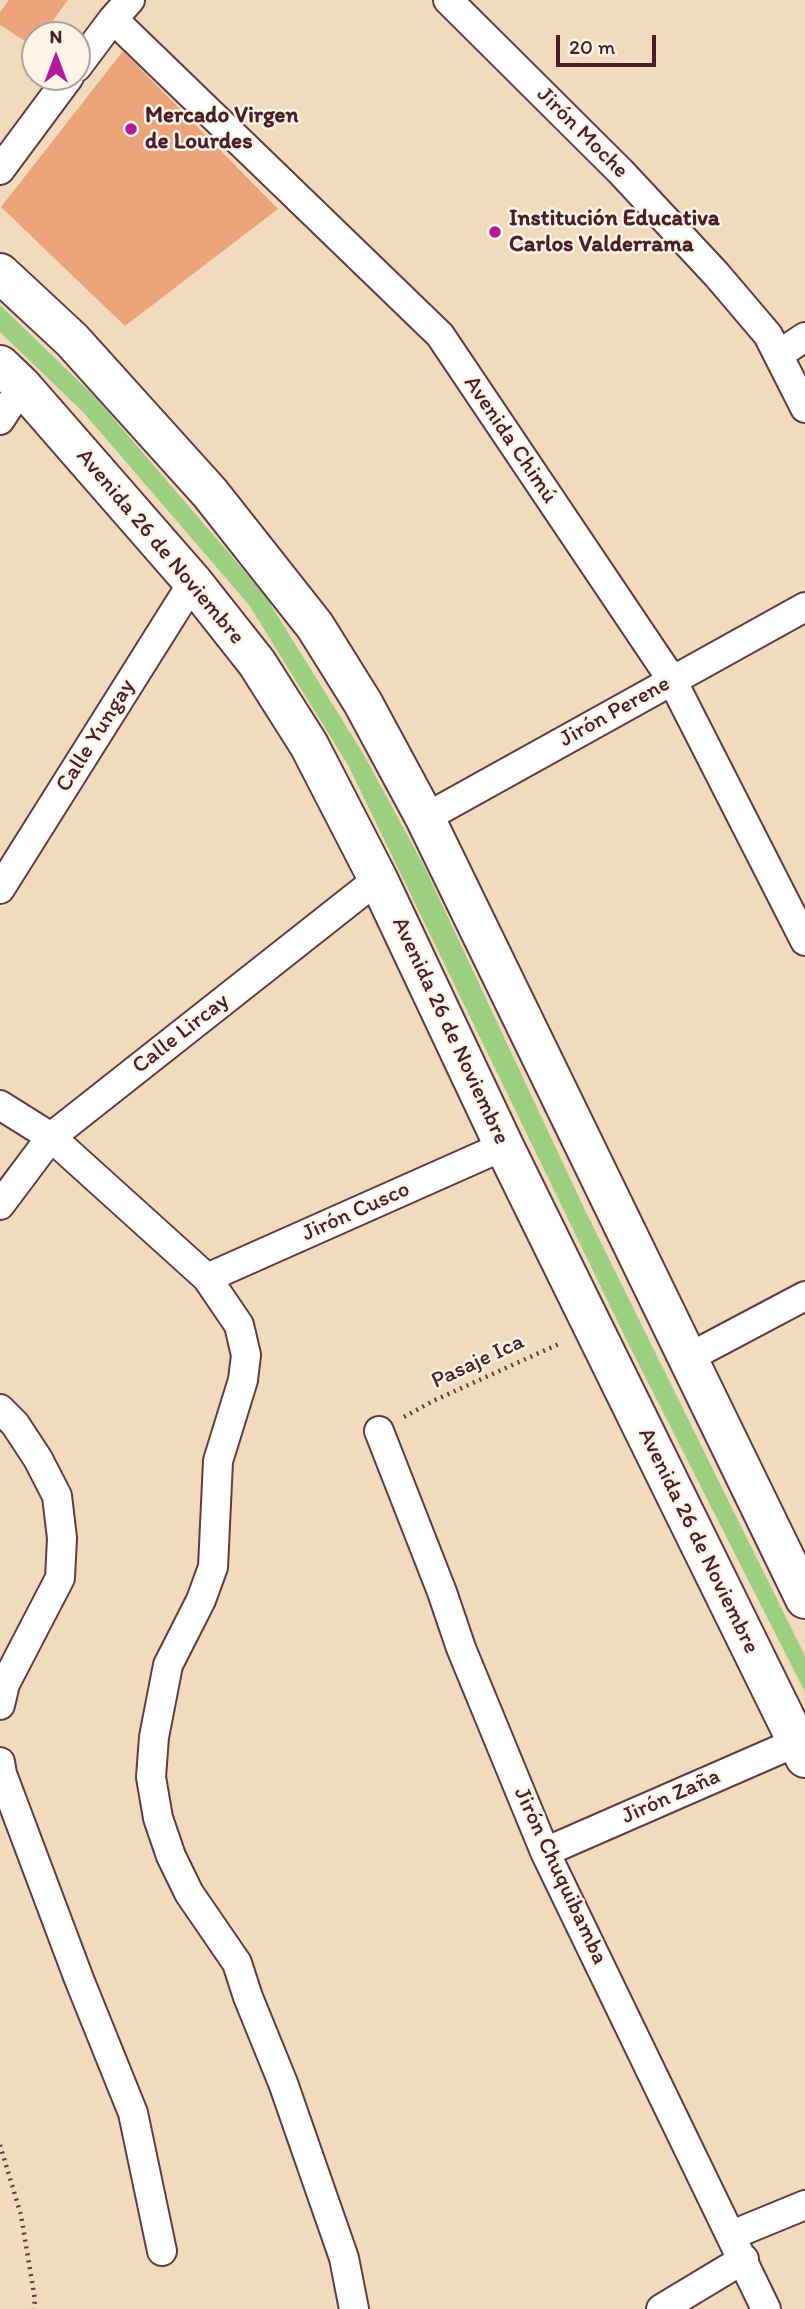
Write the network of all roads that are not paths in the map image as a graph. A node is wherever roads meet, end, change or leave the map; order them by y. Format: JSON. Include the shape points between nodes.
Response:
{"nodes":[{"id":1,"x":448,"y":0,"type":"edge"},
{"id":2,"x":121,"y":9,"type":"edge"},
{"id":3,"x":91,"y":49,"type":"edge"},
{"id":4,"x":59,"y":91,"type":"edge"},
{"id":5,"x":0,"y":170,"type":"edge"},
{"id":6,"x":0,"y":273,"type":"edge"},
{"id":7,"x":805,"y":337,"type":"edge"},
{"id":8,"x":778,"y":355,"type":"junction"},
{"id":9,"x":11,"y":376,"type":"edge"},
{"id":10,"x":805,"y":408,"type":"edge"},
{"id":11,"x":0,"y":420,"type":"edge"},
{"id":12,"x":193,"y":582,"type":"junction"},
{"id":13,"x":805,"y":607,"type":"edge"},
{"id":14,"x":672,"y":680,"type":"junction"},
{"id":15,"x":425,"y":818,"type":"junction"},
{"id":16,"x":379,"y":879,"type":"junction"},
{"id":17,"x":0,"y":889,"type":"edge"},
{"id":18,"x":795,"y":897,"type":"edge"},
{"id":19,"x":805,"y":941,"type":"edge"},
{"id":20,"x":0,"y":1105,"type":"edge"},
{"id":21,"x":51,"y":1137,"type":"junction"},
{"id":22,"x":505,"y":1146,"type":"junction"},
{"id":23,"x":0,"y":1205,"type":"edge"},
{"id":24,"x":207,"y":1278,"type":"junction"},
{"id":25,"x":805,"y":1296,"type":"edge"},
{"id":26,"x":686,"y":1359,"type":"junction"},
{"id":27,"x":0,"y":1409,"type":"edge"},
{"id":28,"x":379,"y":1431,"type":"road end"},
{"id":29,"x":805,"y":1599,"type":"edge"},
{"id":30,"x":0,"y":1705,"type":"edge"},
{"id":31,"x":801,"y":1750,"type":"edge"},
{"id":32,"x":0,"y":1762,"type":"edge"},
{"id":33,"x":545,"y":1852,"type":"junction"},
{"id":34,"x":805,"y":2205,"type":"edge"},
{"id":35,"x":738,"y":2247,"type":"junction"},
{"id":36,"x":162,"y":2251,"type":"dead end"},
{"id":37,"x":354,"y":2309,"type":"edge"},
{"id":38,"x":661,"y":2309,"type":"edge"},
{"id":39,"x":766,"y":2309,"type":"edge"}],
"edges":[{"from":1,"to":8,"type":"street","name":"Jirón Moche","via":[[717,275],[768,335]]},
{"from":2,"to":3,"type":"street"},
{"from":2,"to":14,"type":"street","name":"Avenida Chimú","via":[[440,335]]},
{"from":4,"to":5,"type":"street"},
{"from":6,"to":15,"type":"main road","via":[[72,340],[210,493],[315,626]]},
{"from":7,"to":8,"type":"street"},
{"from":8,"to":10,"type":"street","name":"Jirón Moche"},
{"from":9,"to":11,"type":"street"},
{"from":9,"to":12,"type":"main road","name":"Avenida 26 de Noviembre"},
{"from":12,"to":16,"type":"main road","name":"Avenida 26 de Noviembre","via":[[257,663],[309,744]]},
{"from":12,"to":17,"type":"street","name":"Calle Yungay"},
{"from":13,"to":14,"type":"street","name":"Jirón Perene"},
{"from":14,"to":15,"type":"street","name":"Jirón Perene"},
{"from":14,"to":18,"type":"street","name":"Avenida Chimú"},
{"from":15,"to":26,"type":"main road"},
{"from":16,"to":21,"type":"street","name":"Calle Lircay"},
{"from":16,"to":22,"type":"main road","name":"Avenida 26 de Noviembre"},
{"from":18,"to":19,"type":"street","name":"Avenida Chimú"},
{"from":20,"to":21,"type":"street"},
{"from":21,"to":23,"type":"street","name":"Calle Lircay"},
{"from":21,"to":24,"type":"street"},
{"from":22,"to":24,"type":"street","name":"Jirón Cusco"},
{"from":22,"to":31,"type":"main road","name":"Avenida 26 de Noviembre"},
{"from":24,"to":37,"type":"street","via":[[239,1325],[246,1354],[243,1381],[218,1461],[213,1567],[168,1665],[151,1777],[171,1856],[189,1893],[237,1963],[283,2083],[344,2258]]},
{"from":25,"to":26,"type":"street"},
{"from":26,"to":29,"type":"main road"},
{"from":27,"to":30,"type":"street","via":[[38,1459],[57,1496],[62,1538],[60,1578],[5,1684]]},
{"from":28,"to":33,"type":"street","name":"Jirón Chuquibamba"},
{"from":31,"to":33,"type":"street","name":"Jirón Zaña"},
{"from":32,"to":36,"type":"street","via":[[79,1979],[134,2113]]},
{"from":33,"to":35,"type":"street","name":"Jirón Chuquibamba"},
{"from":34,"to":35,"type":"street"},
{"from":35,"to":38,"type":"street"},
{"from":35,"to":39,"type":"street","name":"Jirón Chuquibamba"}]}
